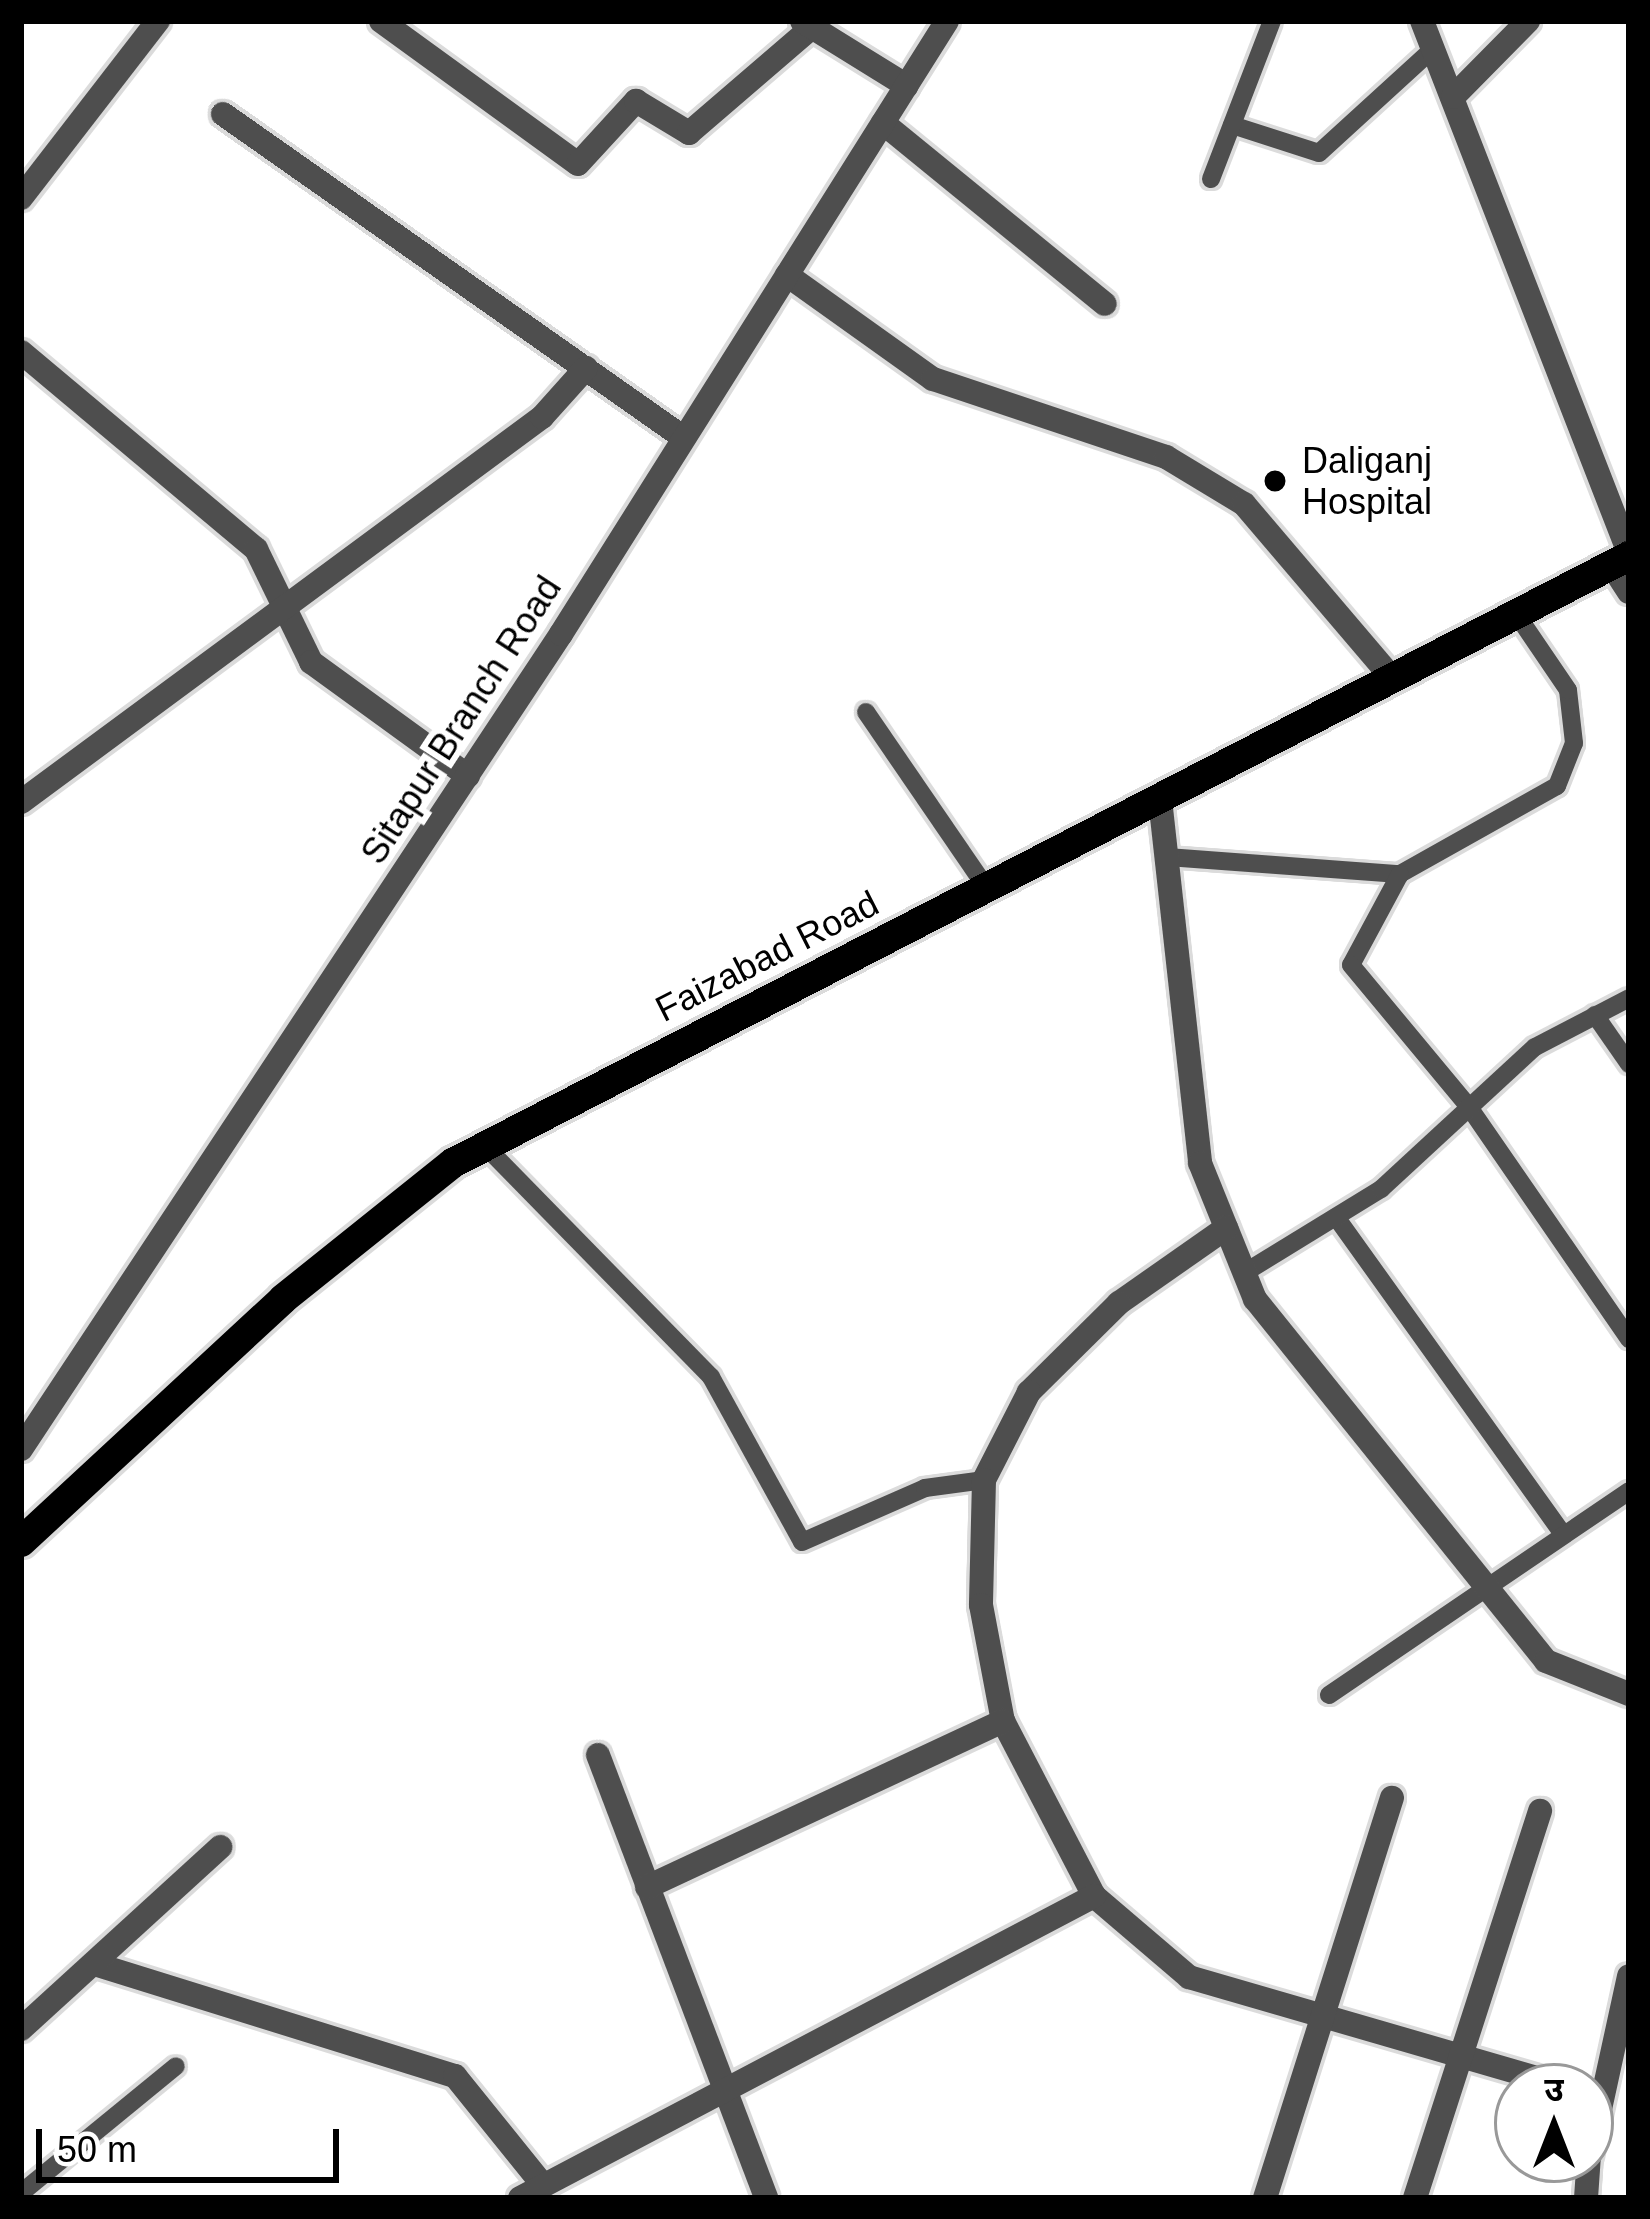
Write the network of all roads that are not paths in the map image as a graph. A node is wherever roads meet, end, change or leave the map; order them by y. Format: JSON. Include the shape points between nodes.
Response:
{"nodes":[{"id":1,"x":158,"y":21,"type":"edge"},
{"id":2,"x":381,"y":21,"type":"edge"},
{"id":3,"x":947,"y":21,"type":"edge"},
{"id":4,"x":1272,"y":21,"type":"edge"},
{"id":5,"x":1422,"y":21,"type":"edge"},
{"id":6,"x":1528,"y":21,"type":"edge"},
{"id":7,"x":807,"y":24,"type":"edge"},
{"id":8,"x":1432,"y":49,"type":"junction"},
{"id":9,"x":907,"y":86,"type":"junction"},
{"id":10,"x":1453,"y":97,"type":"junction"},
{"id":11,"x":223,"y":114,"type":"dead end"},
{"id":12,"x":883,"y":123,"type":"junction"},
{"id":13,"x":1232,"y":125,"type":"junction"},
{"id":14,"x":1211,"y":178,"type":"dead end"},
{"id":15,"x":21,"y":198,"type":"edge"},
{"id":16,"x":787,"y":275,"type":"junction"},
{"id":17,"x":1105,"y":304,"type":"dead end"},
{"id":18,"x":21,"y":352,"type":"edge"},
{"id":19,"x":586,"y":368,"type":"junction"},
{"id":20,"x":684,"y":438,"type":"junction"},
{"id":21,"x":1625,"y":567,"type":"edge"},
{"id":22,"x":280,"y":609,"type":"junction"},
{"id":23,"x":1517,"y":615,"type":"junction"},
{"id":24,"x":1393,"y":679,"type":"junction"},
{"id":25,"x":866,"y":712,"type":"dead end"},
{"id":26,"x":468,"y":776,"type":"junction"},
{"id":27,"x":1160,"y":799,"type":"junction"},
{"id":28,"x":21,"y":802,"type":"edge"},
{"id":29,"x":1166,"y":857,"type":"junction"},
{"id":30,"x":1400,"y":874,"type":"junction"},
{"id":31,"x":986,"y":887,"type":"junction"},
{"id":32,"x":1629,"y":998,"type":"edge"},
{"id":33,"x":1595,"y":1015,"type":"junction"},
{"id":34,"x":1629,"y":1064,"type":"edge"},
{"id":35,"x":1469,"y":1107,"type":"junction"},
{"id":36,"x":485,"y":1146,"type":"junction"},
{"id":37,"x":1336,"y":1217,"type":"junction"},
{"id":38,"x":1226,"y":1228,"type":"junction"},
{"id":39,"x":1244,"y":1273,"type":"junction"},
{"id":40,"x":1629,"y":1339,"type":"edge"},
{"id":41,"x":21,"y":1450,"type":"edge"},
{"id":42,"x":984,"y":1480,"type":"junction"},
{"id":43,"x":1629,"y":1491,"type":"edge"},
{"id":44,"x":1564,"y":1535,"type":"junction"},
{"id":45,"x":21,"y":1542,"type":"edge"},
{"id":46,"x":1486,"y":1589,"type":"junction"},
{"id":47,"x":1629,"y":1694,"type":"edge"},
{"id":48,"x":1329,"y":1695,"type":"dead end"},
{"id":49,"x":1003,"y":1721,"type":"junction"},
{"id":50,"x":598,"y":1755,"type":"dead end"},
{"id":51,"x":1392,"y":1798,"type":"dead end"},
{"id":52,"x":1540,"y":1811,"type":"dead end"},
{"id":53,"x":220,"y":1847,"type":"dead end"},
{"id":54,"x":647,"y":1887,"type":"junction"},
{"id":55,"x":1094,"y":1895,"type":"junction"},
{"id":56,"x":98,"y":1965,"type":"junction"},
{"id":57,"x":1629,"y":1976,"type":"edge"},
{"id":58,"x":1624,"y":2008,"type":"edge"},
{"id":59,"x":1325,"y":2016,"type":"junction"},
{"id":60,"x":21,"y":2030,"type":"edge"},
{"id":61,"x":1461,"y":2056,"type":"junction"},
{"id":62,"x":1606,"y":2063,"type":"edge"},
{"id":63,"x":176,"y":2066,"type":"dead end"},
{"id":64,"x":1494,"y":2066,"type":"edge"},
{"id":65,"x":720,"y":2085,"type":"junction"},
{"id":66,"x":543,"y":2185,"type":"junction"},
{"id":67,"x":21,"y":2193,"type":"edge"},
{"id":68,"x":520,"y":2198,"type":"edge"},
{"id":69,"x":766,"y":2198,"type":"edge"},
{"id":70,"x":1265,"y":2198,"type":"edge"},
{"id":71,"x":1415,"y":2198,"type":"edge"}],
"edges":[{"from":1,"to":15,"type":"street"},
{"from":2,"to":7,"type":"street","via":[[578,164],[636,101],[689,134]]},
{"from":3,"to":9,"type":"street","name":"Sitapur Branch Road"},
{"from":4,"to":13,"type":"lane"},
{"from":5,"to":8,"type":"street"},
{"from":6,"to":10,"type":"street"},
{"from":7,"to":9,"type":"street"},
{"from":8,"to":10,"type":"street"},
{"from":8,"to":13,"type":"lane","via":[[1319,153]]},
{"from":9,"to":12,"type":"street","name":"Sitapur Branch Road"},
{"from":10,"to":21,"type":"street"},
{"from":11,"to":19,"type":"street"},
{"from":12,"to":16,"type":"street","name":"Sitapur Branch Road"},
{"from":12,"to":17,"type":"street"},
{"from":13,"to":14,"type":"lane"},
{"from":16,"to":20,"type":"street","name":"Sitapur Branch Road"},
{"from":16,"to":24,"type":"street","via":[[933,379],[1166,457],[1244,504]]},
{"from":18,"to":22,"type":"street","via":[[256,549]]},
{"from":19,"to":20,"type":"street"},
{"from":19,"to":22,"type":"street","via":[[542,418]]},
{"from":20,"to":26,"type":"street","name":"Sitapur Branch Road"},
{"from":21,"to":23,"type":"main road","name":"Faizabad Road"},
{"from":22,"to":26,"type":"street","via":[[311,662]]},
{"from":22,"to":28,"type":"street"},
{"from":23,"to":24,"type":"main road","name":"Faizabad Road"},
{"from":23,"to":30,"type":"lane","via":[[1568,690],[1574,743],[1557,786]]},
{"from":24,"to":27,"type":"main road","name":"Faizabad Road"},
{"from":25,"to":31,"type":"lane"},
{"from":26,"to":41,"type":"street","name":"Sitapur Branch Road"},
{"from":27,"to":29,"type":"street"},
{"from":27,"to":31,"type":"main road","name":"Faizabad Road"},
{"from":29,"to":30,"type":"lane"},
{"from":29,"to":38,"type":"street","via":[[1199,1163]]},
{"from":30,"to":35,"type":"lane","via":[[1351,965]]},
{"from":31,"to":36,"type":"main road","name":"Faizabad Road"},
{"from":32,"to":33,"type":"lane"},
{"from":33,"to":34,"type":"lane"},
{"from":33,"to":35,"type":"lane","via":[[1534,1047]]},
{"from":35,"to":37,"type":"lane"},
{"from":35,"to":40,"type":"lane"},
{"from":36,"to":42,"type":"lane","via":[[711,1377],[802,1542],[925,1488]]},
{"from":36,"to":45,"type":"main road","name":"Faizabad Road","via":[[283,1298]]},
{"from":37,"to":39,"type":"lane"},
{"from":37,"to":44,"type":"lane"},
{"from":38,"to":39,"type":"street"},
{"from":38,"to":42,"type":"street","via":[[1119,1303],[1029,1392]]},
{"from":39,"to":46,"type":"street","via":[[1350,1426]]},
{"from":42,"to":49,"type":"street","via":[[981,1605]]},
{"from":43,"to":44,"type":"lane"},
{"from":44,"to":46,"type":"lane"},
{"from":46,"to":47,"type":"street","via":[[1546,1661]]},
{"from":46,"to":48,"type":"lane"},
{"from":49,"to":54,"type":"street"},
{"from":49,"to":55,"type":"street"},
{"from":50,"to":54,"type":"street"},
{"from":51,"to":59,"type":"street"},
{"from":52,"to":61,"type":"street"},
{"from":53,"to":56,"type":"street"},
{"from":54,"to":65,"type":"street"},
{"from":55,"to":59,"type":"street","via":[[1189,1977]]},
{"from":55,"to":65,"type":"street"},
{"from":56,"to":60,"type":"street"},
{"from":56,"to":66,"type":"street","via":[[455,2076]]},
{"from":57,"to":58,"type":"street"},
{"from":58,"to":62,"type":"street"},
{"from":59,"to":61,"type":"street"},
{"from":59,"to":70,"type":"street"},
{"from":61,"to":64,"type":"street"},
{"from":61,"to":71,"type":"street"},
{"from":63,"to":67,"type":"lane"},
{"from":65,"to":66,"type":"street"},
{"from":65,"to":69,"type":"street"},
{"from":66,"to":68,"type":"street"}]}
